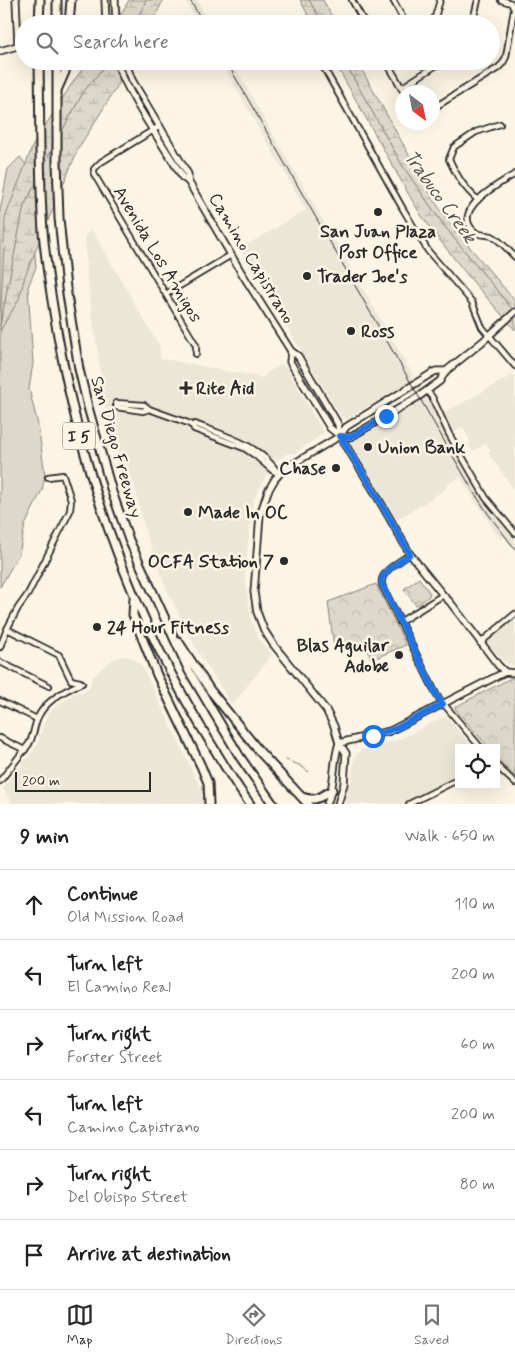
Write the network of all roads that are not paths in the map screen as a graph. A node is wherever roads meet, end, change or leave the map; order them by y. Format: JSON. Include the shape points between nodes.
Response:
{"nodes":[{"id":1,"x":16,"y":0,"type":"edge"},
{"id":2,"x":40,"y":0,"type":"edge"},
{"id":3,"x":57,"y":0,"type":"edge"},
{"id":4,"x":71,"y":0,"type":"edge"},
{"id":5,"x":104,"y":0,"type":"edge"},
{"id":6,"x":115,"y":0,"type":"edge"},
{"id":7,"x":352,"y":0,"type":"edge"},
{"id":8,"x":393,"y":0,"type":"edge"},
{"id":9,"x":440,"y":0,"type":"edge"},
{"id":10,"x":478,"y":0,"type":"edge"},
{"id":11,"x":501,"y":0,"type":"edge"},
{"id":12,"x":18,"y":15,"type":"edge"},
{"id":13,"x":39,"y":15,"type":"edge"},
{"id":14,"x":57,"y":15,"type":"edge"},
{"id":15,"x":70,"y":15,"type":"edge"},
{"id":16,"x":105,"y":15,"type":"edge"},
{"id":17,"x":116,"y":15,"type":"edge"},
{"id":18,"x":360,"y":15,"type":"edge"},
{"id":19,"x":401,"y":15,"type":"edge"},
{"id":20,"x":436,"y":15,"type":"edge"},
{"id":21,"x":474,"y":15,"type":"edge"},
{"id":22,"x":15,"y":47,"type":"edge"},
{"id":23,"x":0,"y":51,"type":"edge"},
{"id":24,"x":500,"y":67,"type":"edge"},
{"id":25,"x":39,"y":70,"type":"edge"},
{"id":26,"x":57,"y":70,"type":"edge"},
{"id":27,"x":65,"y":70,"type":"edge"},
{"id":28,"x":120,"y":70,"type":"edge"},
{"id":29,"x":128,"y":70,"type":"edge"},
{"id":30,"x":325,"y":70,"type":"edge"},
{"id":31,"x":391,"y":70,"type":"edge"},
{"id":32,"x":430,"y":70,"type":"edge"},
{"id":33,"x":495,"y":70,"type":"edge"},
{"id":34,"x":399,"y":85,"type":"edge"},
{"id":35,"x":409,"y":85,"type":"edge"},
{"id":36,"x":56,"y":94,"type":"junction"},
{"id":37,"x":440,"y":104,"type":"edge"},
{"id":38,"x":500,"y":124,"type":"dead end"},
{"id":39,"x":160,"y":126,"type":"junction"},
{"id":40,"x":153,"y":130,"type":"junction"},
{"id":41,"x":515,"y":174,"type":"edge"},
{"id":42,"x":512,"y":179,"type":"edge"},
{"id":43,"x":188,"y":181,"type":"junction"},
{"id":44,"x":478,"y":200,"type":"junction"},
{"id":45,"x":513,"y":251,"type":"edge"},
{"id":46,"x":231,"y":255,"type":"junction"},
{"id":47,"x":515,"y":257,"type":"edge"},
{"id":48,"x":166,"y":294,"type":"junction"},
{"id":49,"x":515,"y":312,"type":"edge"},
{"id":50,"x":489,"y":335,"type":"junction"},
{"id":51,"x":291,"y":352,"type":"junction"},
{"id":52,"x":196,"y":354,"type":"dead end"},
{"id":53,"x":515,"y":366,"type":"edge"},
{"id":54,"x":446,"y":371,"type":"junction"},
{"id":55,"x":427,"y":391,"type":"junction"},
{"id":56,"x":116,"y":405,"type":"dead end"},
{"id":57,"x":340,"y":436,"type":"junction"},
{"id":58,"x":279,"y":474,"type":"junction"},
{"id":59,"x":48,"y":477,"type":"dead end"},
{"id":60,"x":515,"y":533,"type":"edge"},
{"id":61,"x":410,"y":554,"type":"junction"},
{"id":62,"x":134,"y":594,"type":"junction"},
{"id":63,"x":443,"y":595,"type":"junction"},
{"id":64,"x":515,"y":614,"type":"edge"},
{"id":65,"x":166,"y":622,"type":"junction"},
{"id":66,"x":400,"y":622,"type":"junction"},
{"id":67,"x":7,"y":629,"type":"junction"},
{"id":68,"x":480,"y":643,"type":"junction"},
{"id":69,"x":0,"y":647,"type":"edge"},
{"id":70,"x":0,"y":662,"type":"edge"},
{"id":71,"x":505,"y":672,"type":"junction"},
{"id":72,"x":515,"y":673,"type":"edge"},
{"id":73,"x":49,"y":686,"type":"dead end"},
{"id":74,"x":0,"y":701,"type":"edge"},
{"id":75,"x":443,"y":704,"type":"junction"},
{"id":76,"x":37,"y":719,"type":"junction"},
{"id":77,"x":0,"y":738,"type":"edge"},
{"id":78,"x":340,"y":743,"type":"junction"},
{"id":79,"x":478,"y":744,"type":"edge"},
{"id":80,"x":25,"y":750,"type":"junction"},
{"id":81,"x":500,"y":769,"type":"edge"},
{"id":82,"x":1,"y":778,"type":"edge"},
{"id":83,"x":455,"y":781,"type":"edge"},
{"id":84,"x":515,"y":783,"type":"edge"},
{"id":85,"x":332,"y":790,"type":"junction"},
{"id":86,"x":302,"y":797,"type":"junction"},
{"id":87,"x":209,"y":804,"type":"edge"},
{"id":88,"x":250,"y":804,"type":"edge"},
{"id":89,"x":272,"y":804,"type":"edge"},
{"id":90,"x":308,"y":804,"type":"edge"},
{"id":91,"x":327,"y":804,"type":"edge"},
{"id":92,"x":338,"y":804,"type":"edge"},
{"id":93,"x":409,"y":804,"type":"edge"}],
"edges":[{"from":1,"to":12,"type":"main road"},
{"from":2,"to":13,"type":"highway"},
{"from":3,"to":14,"type":"highway"},
{"from":4,"to":15,"type":"highway"},
{"from":5,"to":16,"type":"main road"},
{"from":6,"to":17,"type":"main road"},
{"from":7,"to":18,"type":"street"},
{"from":8,"to":19,"type":"street"},
{"from":9,"to":20,"type":"street"},
{"from":10,"to":21,"type":"street"},
{"from":11,"to":24,"type":"street","via":[[511,3],[514,9],[506,57]]},
{"from":22,"to":23,"type":"main road"},
{"from":25,"to":62,"type":"highway","name":"San Diego Freeway","number":"I 5","via":[[43,232],[66,380],[105,520]]},
{"from":26,"to":36,"type":"highway","name":"San Diego Freeway","number":"I 5"},
{"from":27,"to":36,"type":"highway"},
{"from":28,"to":40,"type":"main road","name":"Camino Capistrano"},
{"from":29,"to":39,"type":"main road","name":"Camino Capistrano"},
{"from":30,"to":50,"type":"street","via":[[428,251],[472,302],[482,327]]},
{"from":31,"to":34,"type":"street"},
{"from":32,"to":35,"type":"street"},
{"from":33,"to":37,"type":"street"},
{"from":36,"to":65,"type":"highway","name":"San Diego Freeway","number":"I 5","via":[[59,218],[79,369],[112,492],[129,540]]},
{"from":38,"to":44,"type":"street","via":[[476,132],[454,147],[450,159],[457,176]]},
{"from":39,"to":40,"type":"street"},
{"from":39,"to":43,"type":"main road","name":"Camino Capistrano","via":[[188,174]]},
{"from":40,"to":43,"type":"main road","name":"Camino Capistrano"},
{"from":40,"to":48,"type":"street","name":"Avenida Los Amigos","via":[[101,162],[94,169],[94,174]]},
{"from":41,"to":42,"type":"street"},
{"from":42,"to":44,"type":"street","via":[[491,188]]},
{"from":43,"to":46,"type":"main road","name":"Camino Capistrano"},
{"from":44,"to":45,"type":"street","via":[[468,216],[470,227]]},
{"from":45,"to":47,"type":"street"},
{"from":46,"to":48,"type":"street"},
{"from":46,"to":51,"type":"main road","name":"Camino Capistrano"},
{"from":48,"to":52,"type":"street","name":"Avenida Los Amigos","via":[[196,345]]},
{"from":49,"to":50,"type":"main road"},
{"from":50,"to":53,"type":"street"},
{"from":50,"to":54,"type":"main road"},
{"from":51,"to":57,"type":"main road","name":"Camino Capistrano","via":[[298,356],[338,424]]},
{"from":51,"to":57,"type":"main road","name":"Camino Capistrano","via":[[290,362],[330,428]]},
{"from":54,"to":55,"type":"main road","via":[[440,381]]},
{"from":54,"to":57,"type":"main road","via":[[432,373],[346,427]]},
{"from":55,"to":57,"type":"main road","via":[[351,437]]},
{"from":55,"to":60,"type":"street","via":[[486,498]]},
{"from":56,"to":58,"type":"street","via":[[149,410],[193,426],[196,424],[246,444],[274,466]]},
{"from":57,"to":58,"type":"main road"},
{"from":57,"to":61,"type":"main road","name":"Camino Capistrano"},
{"from":58,"to":78,"type":"main road","via":[[268,491],[260,515],[254,592],[256,607],[268,637],[326,710]]},
{"from":59,"to":67,"type":"street","via":[[63,475],[70,511]]},
{"from":61,"to":63,"type":"main road","name":"Camino Capistrano"},
{"from":61,"to":66,"type":"street","via":[[381,579]]},
{"from":62,"to":87,"type":"highway","via":[[134,615],[157,675],[208,783]]},
{"from":62,"to":88,"type":"highway","name":"San Diego Freeway","number":"I 5","via":[[161,655],[191,710]]},
{"from":63,"to":66,"type":"street"},
{"from":63,"to":68,"type":"main road","name":"Camino Capistrano"},
{"from":64,"to":68,"type":"street"},
{"from":65,"to":86,"type":"highway","via":[[210,690],[259,751]]},
{"from":65,"to":89,"type":"highway","name":"San Diego Freeway","number":"I 5","via":[[189,671]]},
{"from":66,"to":75,"type":"street"},
{"from":67,"to":69,"type":"street"},
{"from":67,"to":76,"type":"street","via":[[59,655],[71,680],[82,683],[52,699]]},
{"from":68,"to":71,"type":"main road","name":"Camino Capistrano"},
{"from":70,"to":73,"type":"street"},
{"from":71,"to":72,"type":"main road"},
{"from":71,"to":75,"type":"main road"},
{"from":74,"to":76,"type":"street"},
{"from":75,"to":78,"type":"main road","via":[[390,731]]},
{"from":75,"to":79,"type":"street"},
{"from":76,"to":80,"type":"street","via":[[33,738]]},
{"from":77,"to":80,"type":"street"},
{"from":78,"to":85,"type":"main road"},
{"from":78,"to":92,"type":"main road","via":[[346,752],[346,764]]},
{"from":80,"to":82,"type":"street"},
{"from":81,"to":84,"type":"street"},
{"from":83,"to":93,"type":"street"},
{"from":85,"to":86,"type":"highway","via":[[317,799]]},
{"from":85,"to":91,"type":"main road"},
{"from":86,"to":90,"type":"highway"}]}
